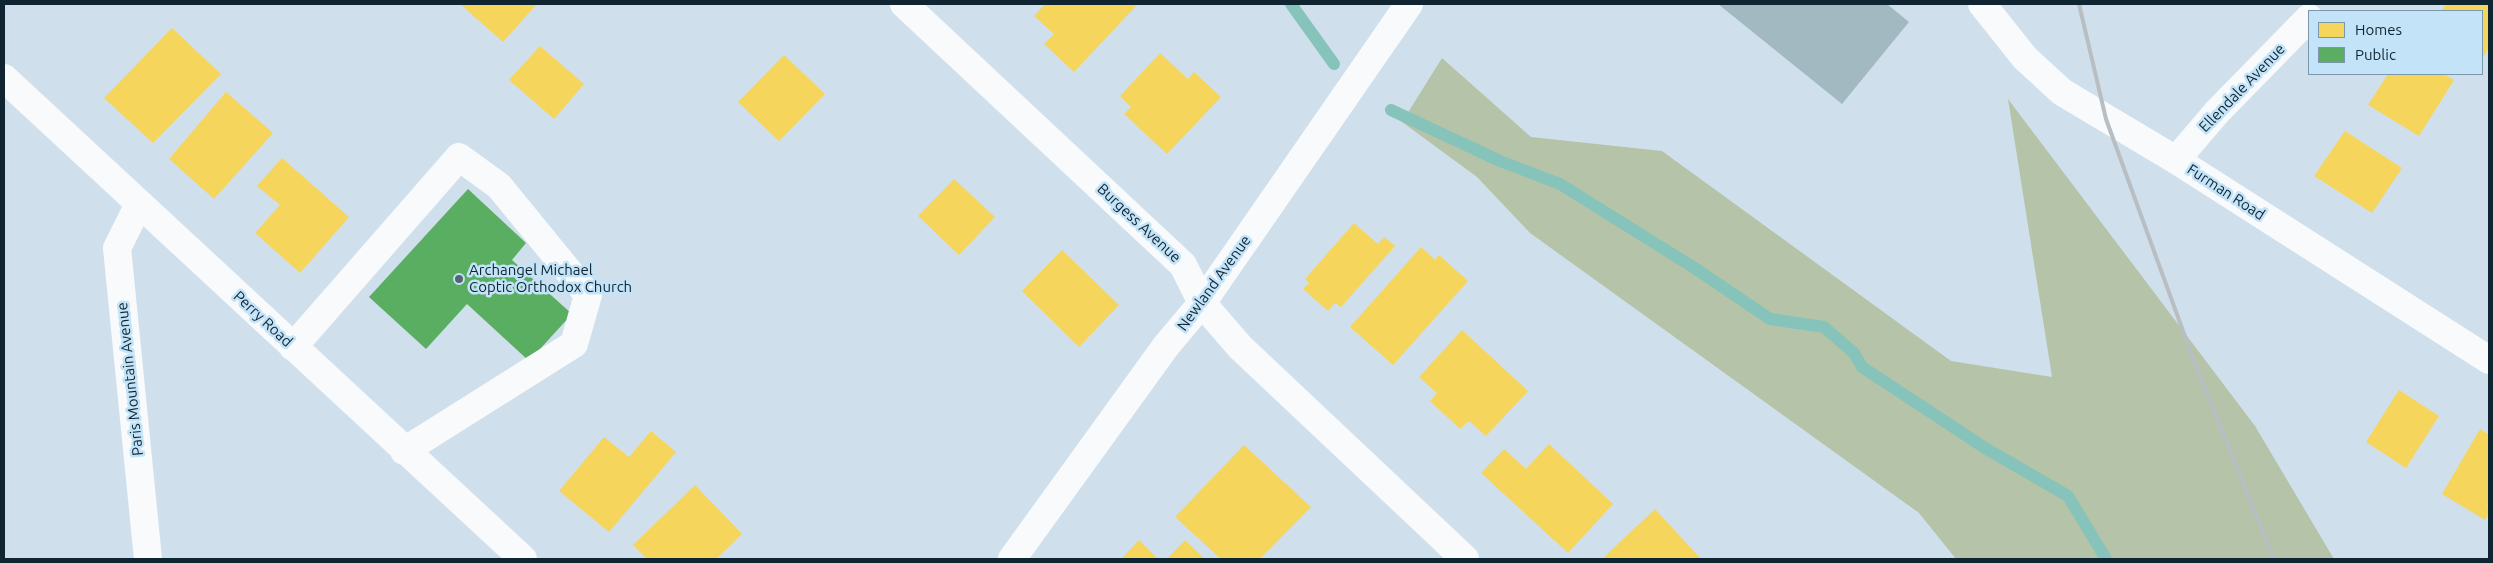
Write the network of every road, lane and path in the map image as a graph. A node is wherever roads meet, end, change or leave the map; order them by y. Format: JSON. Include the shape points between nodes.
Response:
{"nodes":[{"id":1,"x":904,"y":4,"type":"edge"},
{"id":2,"x":1409,"y":4,"type":"edge"},
{"id":3,"x":1982,"y":4,"type":"edge"},
{"id":4,"x":2308,"y":19,"type":"edge"},
{"id":5,"x":4,"y":78,"type":"edge"},
{"id":6,"x":2176,"y":160,"type":"junction"},
{"id":7,"x":139,"y":204,"type":"junction"},
{"id":8,"x":1202,"y":303,"type":"junction"},
{"id":9,"x":293,"y":347,"type":"junction"},
{"id":10,"x":2489,"y":360,"type":"edge"},
{"id":11,"x":404,"y":451,"type":"junction"},
{"id":12,"x":148,"y":559,"type":"edge"},
{"id":13,"x":523,"y":559,"type":"edge"},
{"id":14,"x":1012,"y":559,"type":"edge"},
{"id":15,"x":1466,"y":559,"type":"edge"}],
"edges":[{"from":1,"to":8,"type":"street","name":"Burgess Avenue","via":[[1183,265]]},
{"from":2,"to":8,"type":"street","name":"Newland Avenue"},
{"from":3,"to":6,"type":"street","name":"Furman Road","via":[[2025,58],[2062,92]]},
{"from":4,"to":6,"type":"street","name":"Ellendale Avenue","via":[[2217,112]]},
{"from":5,"to":7,"type":"street","name":"Perry Road"},
{"from":6,"to":10,"type":"street","name":"Furman Road"},
{"from":7,"to":9,"type":"street","name":"Perry Road"},
{"from":7,"to":12,"type":"street","name":"Paris Mountain Avenue","via":[[117,248]]},
{"from":8,"to":14,"type":"street","name":"Newland Avenue","via":[[1166,346]]},
{"from":8,"to":15,"type":"street","name":"Burgess Avenue","via":[[1240,347]]},
{"from":9,"to":11,"type":"street","name":"Perry Road"},
{"from":9,"to":11,"type":"street","via":[[459,158],[500,186],[588,295],[574,344]]},
{"from":11,"to":13,"type":"street","name":"Perry Road"}]}
